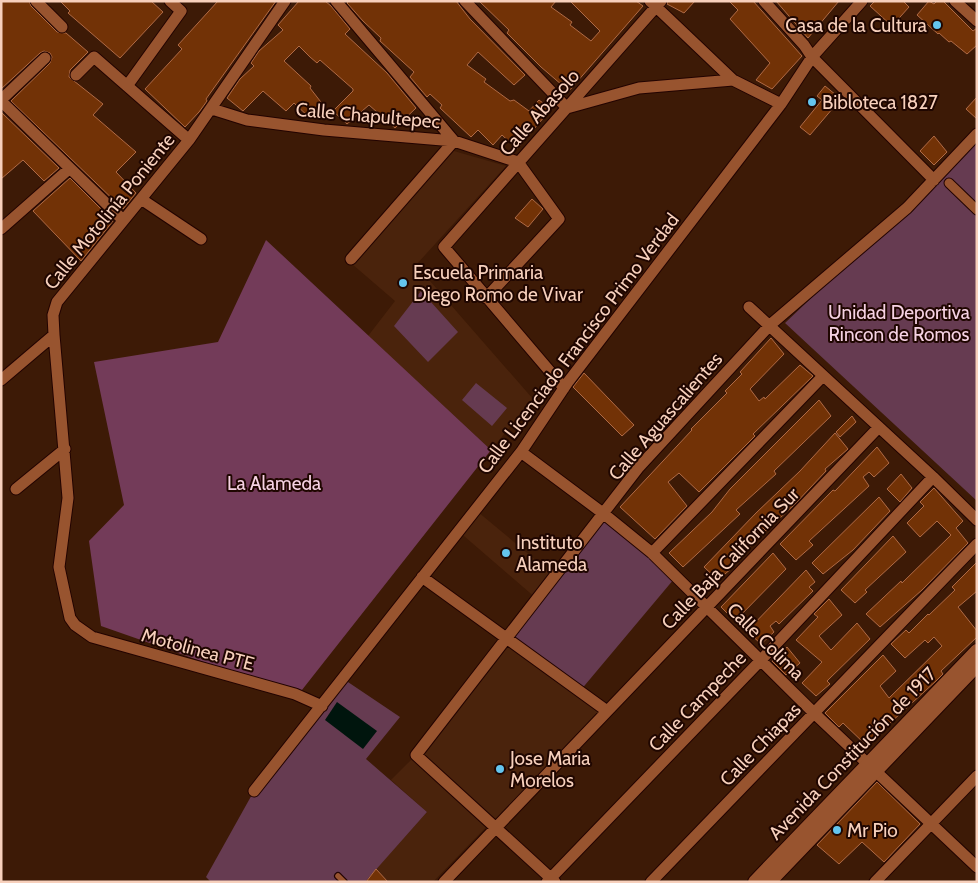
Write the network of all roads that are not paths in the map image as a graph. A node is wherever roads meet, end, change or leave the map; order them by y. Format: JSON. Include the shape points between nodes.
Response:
{"nodes":[{"id":1,"x":36,"y":1,"type":"edge"},
{"id":2,"x":170,"y":1,"type":"edge"},
{"id":3,"x":284,"y":1,"type":"edge"},
{"id":4,"x":336,"y":1,"type":"edge"},
{"id":5,"x":465,"y":1,"type":"edge"},
{"id":6,"x":764,"y":1,"type":"edge"},
{"id":7,"x":862,"y":1,"type":"edge"},
{"id":8,"x":955,"y":1,"type":"edge"},
{"id":9,"x":655,"y":3,"type":"edge"},
{"id":10,"x":977,"y":21,"type":"edge"},
{"id":11,"x":62,"y":27,"type":"dead end"},
{"id":12,"x":812,"y":57,"type":"junction"},
{"id":13,"x":45,"y":58,"type":"dead end"},
{"id":14,"x":76,"y":75,"type":"dead end"},
{"id":15,"x":733,"y":80,"type":"junction"},
{"id":16,"x":127,"y":86,"type":"junction"},
{"id":17,"x":1,"y":101,"type":"edge"},
{"id":18,"x":781,"y":104,"type":"junction"},
{"id":19,"x":567,"y":108,"type":"junction"},
{"id":20,"x":212,"y":109,"type":"junction"},
{"id":21,"x":977,"y":134,"type":"edge"},
{"id":22,"x":190,"y":140,"type":"junction"},
{"id":23,"x":454,"y":141,"type":"junction"},
{"id":24,"x":518,"y":162,"type":"junction"},
{"id":25,"x":69,"y":169,"type":"junction"},
{"id":26,"x":934,"y":180,"type":"junction"},
{"id":27,"x":949,"y":183,"type":"dead end"},
{"id":28,"x":141,"y":199,"type":"junction"},
{"id":29,"x":977,"y":210,"type":"edge"},
{"id":30,"x":123,"y":220,"type":"junction"},
{"id":31,"x":1,"y":230,"type":"edge"},
{"id":32,"x":200,"y":239,"type":"dead end"},
{"id":33,"x":350,"y":259,"type":"dead end"},
{"id":34,"x":486,"y":298,"type":"junction"},
{"id":35,"x":749,"y":307,"type":"dead end"},
{"id":36,"x":770,"y":325,"type":"junction"},
{"id":37,"x":54,"y":335,"type":"junction"},
{"id":38,"x":823,"y":376,"type":"junction"},
{"id":39,"x":1,"y":380,"type":"edge"},
{"id":40,"x":564,"y":388,"type":"junction"},
{"id":41,"x":878,"y":428,"type":"junction"},
{"id":42,"x":64,"y":449,"type":"junction"},
{"id":43,"x":521,"y":452,"type":"junction"},
{"id":44,"x":933,"y":477,"type":"junction"},
{"id":45,"x":16,"y":489,"type":"dead end"},
{"id":46,"x":604,"y":514,"type":"junction"},
{"id":47,"x":977,"y":520,"type":"edge"},
{"id":48,"x":977,"y":544,"type":"edge"},
{"id":49,"x":652,"y":553,"type":"junction"},
{"id":50,"x":422,"y":578,"type":"junction"},
{"id":51,"x":708,"y":607,"type":"junction"},
{"id":52,"x":70,"y":618,"type":"joint"},
{"id":53,"x":506,"y":638,"type":"junction"},
{"id":54,"x":977,"y":651,"type":"edge"},
{"id":55,"x":761,"y":660,"type":"junction"},
{"id":56,"x":977,"y":665,"type":"edge"},
{"id":57,"x":322,"y":706,"type":"junction"},
{"id":58,"x":607,"y":711,"type":"junction"},
{"id":59,"x":814,"y":713,"type":"junction"},
{"id":60,"x":873,"y":767,"type":"junction"},
{"id":61,"x":977,"y":776,"type":"edge"},
{"id":62,"x":254,"y":791,"type":"dead end"},
{"id":63,"x":930,"y":824,"type":"junction"},
{"id":64,"x":495,"y":828,"type":"junction"},
{"id":65,"x":977,"y":867,"type":"edge"},
{"id":66,"x":338,"y":876,"type":"dead end"},
{"id":67,"x":551,"y":880,"type":"edge"},
{"id":68,"x":344,"y":882,"type":"edge"},
{"id":69,"x":444,"y":882,"type":"edge"},
{"id":70,"x":651,"y":882,"type":"edge"},
{"id":71,"x":755,"y":882,"type":"edge"},
{"id":72,"x":769,"y":882,"type":"edge"},
{"id":73,"x":875,"y":882,"type":"edge"}],
"edges":[{"from":1,"to":11,"type":"street"},
{"from":2,"to":16,"type":"street","via":[[181,12]]},
{"from":3,"to":20,"type":"street","name":"Calle Motolinía Poniente"},
{"from":4,"to":23,"type":"street"},
{"from":5,"to":19,"type":"street"},
{"from":6,"to":12,"type":"street"},
{"from":7,"to":12,"type":"street","name":"Calle Licenciado Francisco Primo Verdad"},
{"from":8,"to":10,"type":"street"},
{"from":9,"to":15,"type":"street"},
{"from":9,"to":19,"type":"street","name":"Calle Abasolo"},
{"from":12,"to":18,"type":"street","name":"Calle Licenciado Francisco Primo Verdad"},
{"from":12,"to":26,"type":"street"},
{"from":13,"to":17,"type":"street"},
{"from":14,"to":16,"type":"street","via":[[94,57]]},
{"from":15,"to":18,"type":"street"},
{"from":15,"to":19,"type":"street","via":[[639,88]]},
{"from":16,"to":22,"type":"street"},
{"from":17,"to":25,"type":"street"},
{"from":18,"to":40,"type":"street","name":"Calle Licenciado Francisco Primo Verdad"},
{"from":19,"to":24,"type":"street","name":"Calle Abasolo"},
{"from":20,"to":22,"type":"street","name":"Calle Motolinía Poniente"},
{"from":20,"to":23,"type":"street","name":"Calle Chapultepec","via":[[247,120]]},
{"from":21,"to":26,"type":"street","name":"Calle Aguascalientes"},
{"from":22,"to":28,"type":"street","name":"Calle Motolinía Poniente"},
{"from":23,"to":24,"type":"street","name":"Calle Chapultepec"},
{"from":23,"to":33,"type":"street"},
{"from":24,"to":34,"type":"street","via":[[559,219]]},
{"from":24,"to":34,"type":"street","name":"Calle Abasolo","via":[[444,247]]},
{"from":25,"to":30,"type":"street"},
{"from":25,"to":31,"type":"street"},
{"from":26,"to":36,"type":"street","name":"Calle Aguascalientes","via":[[907,208]]},
{"from":27,"to":29,"type":"street"},
{"from":28,"to":30,"type":"street","name":"Calle Motolinía Poniente"},
{"from":28,"to":32,"type":"street"},
{"from":30,"to":37,"type":"street","name":"Calle Motolinía Poniente","via":[[57,302]]},
{"from":34,"to":40,"type":"street"},
{"from":35,"to":36,"type":"street"},
{"from":36,"to":38,"type":"street"},
{"from":36,"to":46,"type":"street","name":"Calle Aguascalientes","via":[[639,467]]},
{"from":37,"to":39,"type":"street"},
{"from":37,"to":42,"type":"street","name":"Calle Motolinía Poniente"},
{"from":38,"to":41,"type":"street"},
{"from":38,"to":49,"type":"street"},
{"from":40,"to":43,"type":"street","name":"Calle Licenciado Francisco Primo Verdad"},
{"from":41,"to":44,"type":"street"},
{"from":41,"to":51,"type":"street","name":"Calle Baja California Sur"},
{"from":42,"to":45,"type":"street"},
{"from":42,"to":52,"type":"street","name":"Calle Motolinía Poniente","via":[[67,512],[59,567]]},
{"from":43,"to":46,"type":"street","name":"Calle Colima"},
{"from":43,"to":50,"type":"street","name":"Calle Licenciado Francisco Primo Verdad"},
{"from":44,"to":47,"type":"street"},
{"from":44,"to":55,"type":"street","name":"Calle Campeche"},
{"from":46,"to":49,"type":"street","name":"Calle Colima"},
{"from":46,"to":53,"type":"street","name":"Calle Aguascalientes"},
{"from":48,"to":59,"type":"street","name":"Calle Chiapas"},
{"from":49,"to":51,"type":"street","name":"Calle Colima"},
{"from":50,"to":53,"type":"street"},
{"from":50,"to":57,"type":"street","name":"Calle Licenciado Francisco Primo Verdad"},
{"from":51,"to":55,"type":"street","name":"Calle Colima"},
{"from":51,"to":58,"type":"street","name":"Calle Baja California Sur"},
{"from":52,"to":57,"type":"street","name":"Motolinea PTE","via":[[75,625],[99,640],[295,694]]},
{"from":53,"to":58,"type":"street"},
{"from":53,"to":64,"type":"street","name":"Calle Aguascalientes","via":[[416,755]]},
{"from":54,"to":60,"type":"street","name":"Avenida Constitución de 1917"},
{"from":55,"to":59,"type":"street","name":"Calle Colima"},
{"from":55,"to":67,"type":"street","name":"Calle Campeche"},
{"from":56,"to":60,"type":"street","name":"Avenida Constitución de 1917"},
{"from":57,"to":62,"type":"street","name":"Calle Licenciado Francisco Primo Verdad"},
{"from":58,"to":64,"type":"street","name":"Calle Baja California Sur"},
{"from":59,"to":60,"type":"street","name":"Calle Colima"},
{"from":59,"to":70,"type":"street","name":"Calle Chiapas"},
{"from":60,"to":63,"type":"street","name":"Calle Colima"},
{"from":60,"to":71,"type":"street","name":"Avenida Constitución de 1917"},
{"from":60,"to":72,"type":"street","name":"Avenida Constitución de 1917"},
{"from":61,"to":63,"type":"street"},
{"from":63,"to":65,"type":"street","name":"Calle Colima"},
{"from":63,"to":73,"type":"street"},
{"from":64,"to":67,"type":"street"},
{"from":64,"to":69,"type":"street","name":"Calle Baja California Sur"},
{"from":66,"to":68,"type":"lane"}]}
